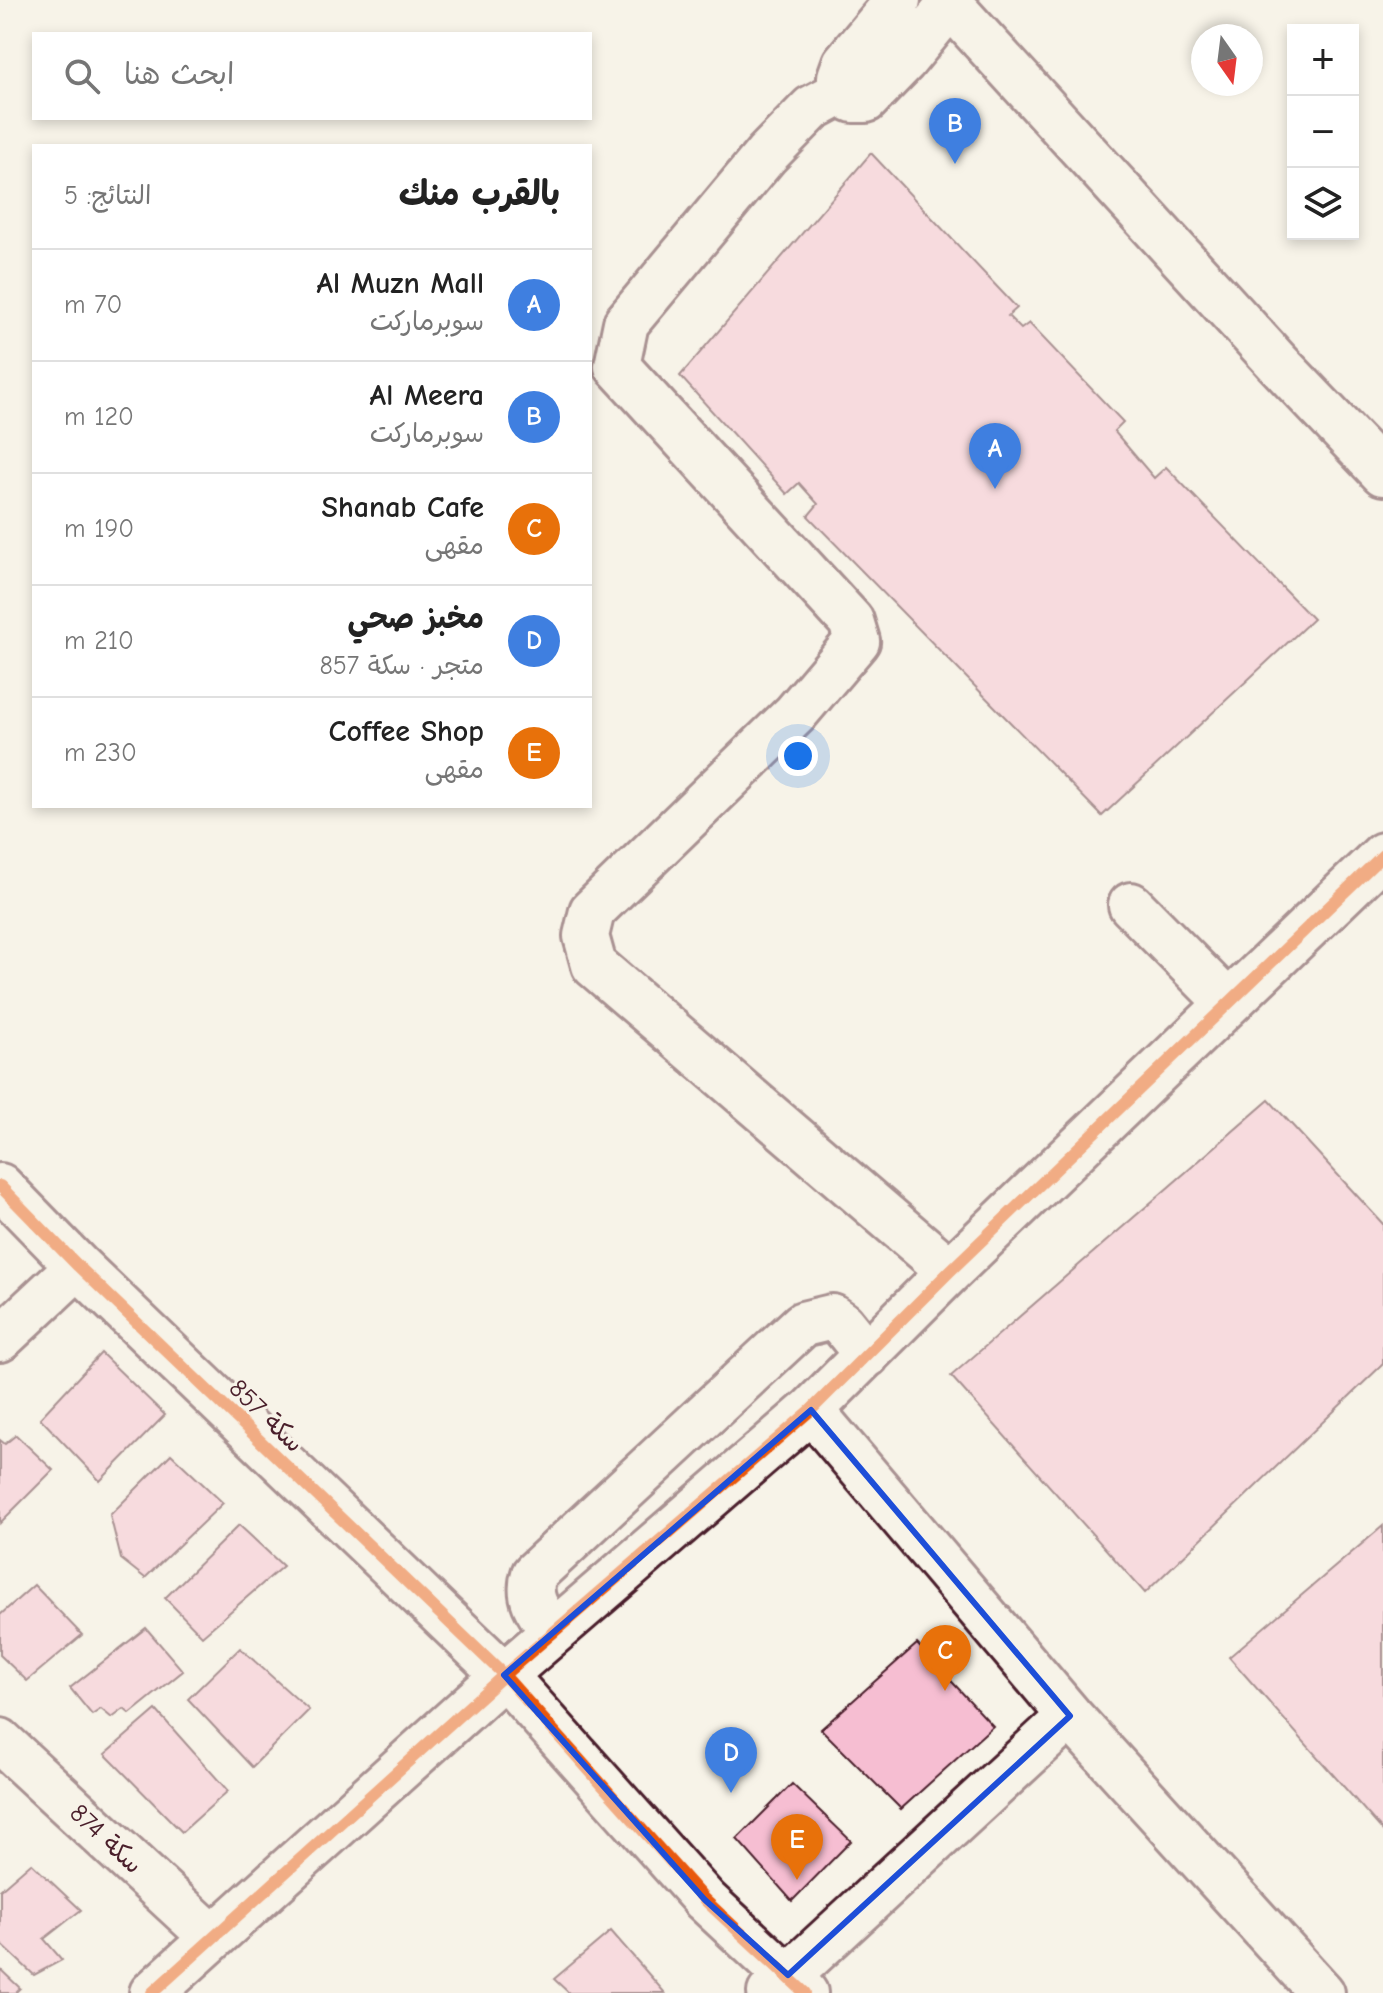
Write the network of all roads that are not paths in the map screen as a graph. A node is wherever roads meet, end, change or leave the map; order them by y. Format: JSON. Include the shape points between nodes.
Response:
{"nodes":[{"id":1,"x":898,"y":0,"type":"edge"},
{"id":2,"x":948,"y":2,"type":"edge"},
{"id":3,"x":853,"y":97,"type":"junction"},
{"id":4,"x":1383,"y":473,"type":"edge"},
{"id":5,"x":1383,"y":855,"type":"edge"},
{"id":6,"x":1131,"y":905,"type":"dead end"},
{"id":7,"x":1228,"y":1003,"type":"junction"},
{"id":8,"x":0,"y":1186,"type":"edge"},
{"id":9,"x":78,"y":1266,"type":"junction"},
{"id":10,"x":950,"y":1271,"type":"junction"},
{"id":11,"x":0,"y":1339,"type":"edge"},
{"id":12,"x":867,"y":1355,"type":"junction"},
{"id":13,"x":811,"y":1410,"type":"junction"},
{"id":14,"x":554,"y":1632,"type":"junction"},
{"id":15,"x":504,"y":1675,"type":"junction"},
{"id":16,"x":1070,"y":1716,"type":"junction"},
{"id":17,"x":0,"y":1741,"type":"edge"},
{"id":18,"x":212,"y":1937,"type":"junction"},
{"id":19,"x":788,"y":1987,"type":"edge"},
{"id":20,"x":152,"y":1993,"type":"edge"},
{"id":21,"x":1322,"y":1993,"type":"edge"}],
"edges":[{"from":1,"to":3,"type":"street","via":[[845,63],[840,77]]},
{"from":2,"to":3,"type":"street","via":[[904,61]]},
{"from":2,"to":4,"type":"street"},
{"from":3,"to":10,"type":"street","via":[[812,108],[766,155],[626,323],[617,366],[851,621],[857,641],[795,714],[592,911],[586,936],[594,965]]},
{"from":5,"to":7,"type":"street"},
{"from":6,"to":7,"type":"street"},
{"from":7,"to":10,"type":"street"},
{"from":8,"to":9,"type":"street","name":"سكة 857"},
{"from":9,"to":11,"type":"street"},
{"from":9,"to":15,"type":"street","name":"سكة 857"},
{"from":10,"to":12,"type":"street"},
{"from":12,"to":13,"type":"street"},
{"from":12,"to":14,"type":"street","via":[[832,1317],[803,1324],[534,1574],[530,1595]]},
{"from":13,"to":14,"type":"street"},
{"from":13,"to":16,"type":"street"},
{"from":14,"to":15,"type":"street"},
{"from":15,"to":18,"type":"street"},
{"from":15,"to":19,"type":"street","name":"سكة 857"},
{"from":16,"to":19,"type":"street"},
{"from":16,"to":21,"type":"street"},
{"from":17,"to":18,"type":"street","name":"سكة 874"},
{"from":18,"to":20,"type":"street"}]}
